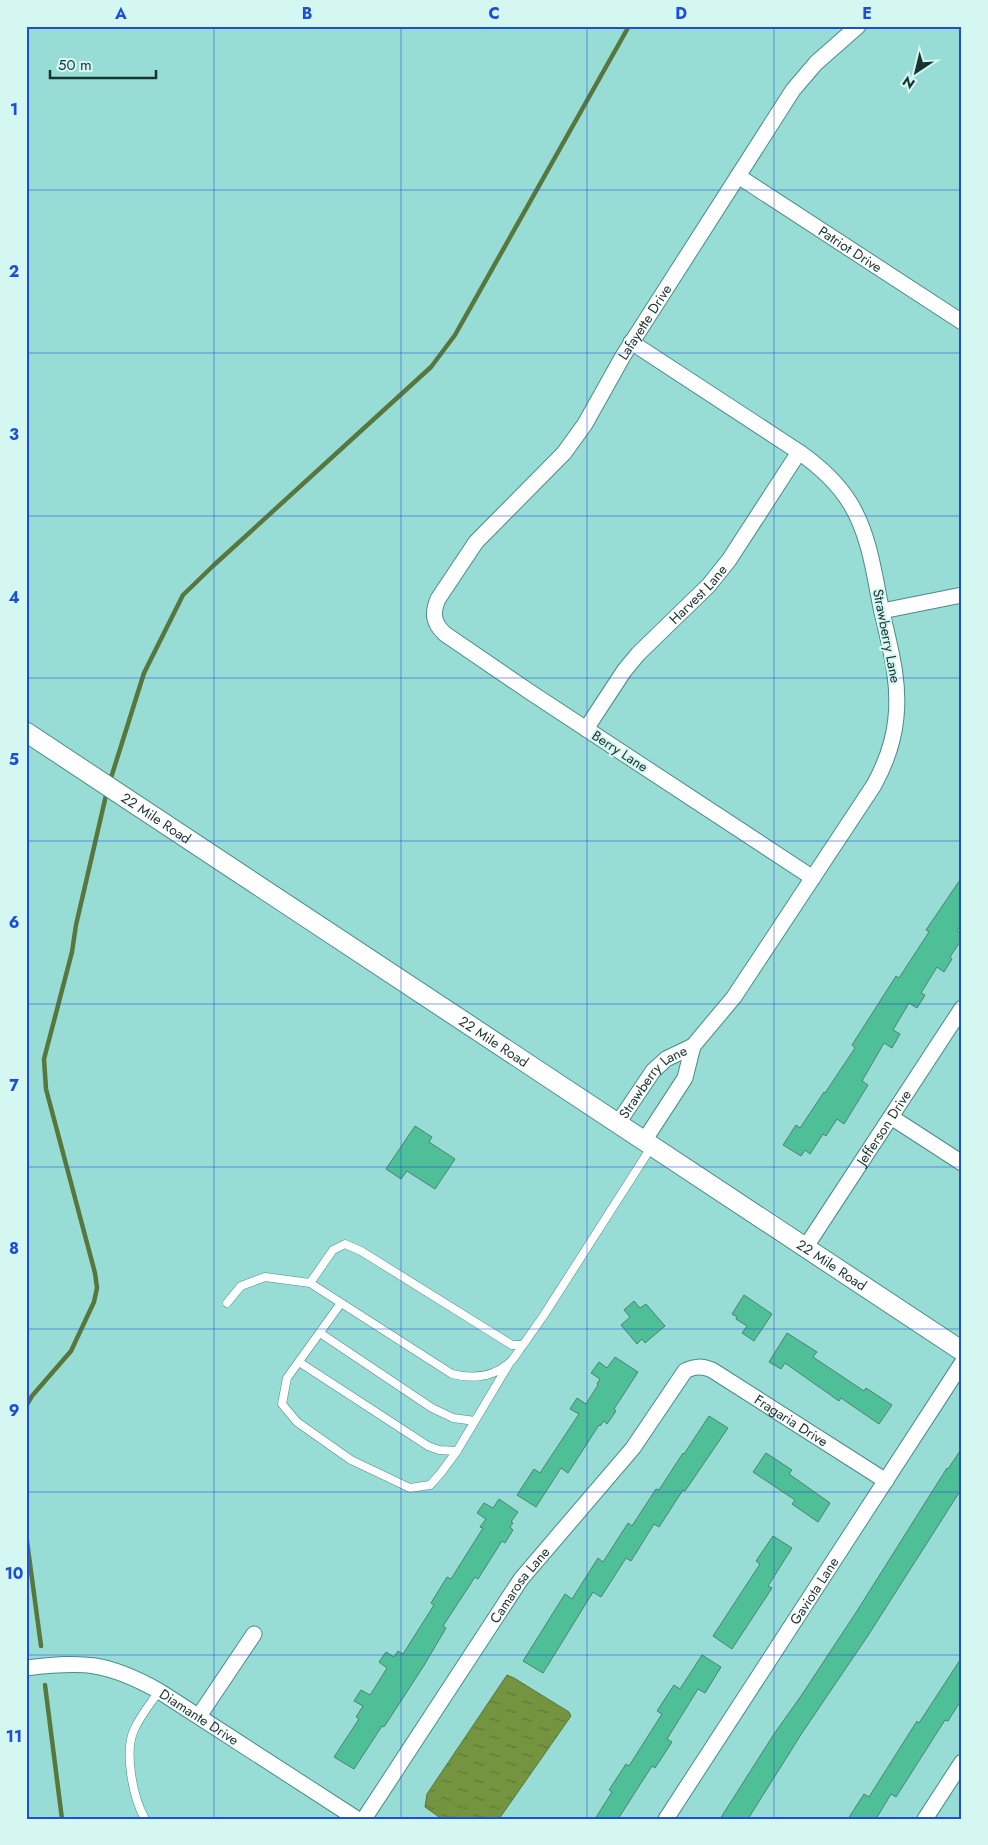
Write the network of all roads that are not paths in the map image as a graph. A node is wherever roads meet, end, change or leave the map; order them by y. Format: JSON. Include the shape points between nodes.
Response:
{"nodes":[{"id":1,"x":858,"y":26,"type":"edge"},
{"id":2,"x":738,"y":176,"type":"junction"},
{"id":3,"x":962,"y":322,"type":"edge"},
{"id":4,"x":631,"y":342,"type":"junction"},
{"id":5,"x":799,"y":452,"type":"junction"},
{"id":6,"x":962,"y":595,"type":"edge"},
{"id":7,"x":882,"y":611,"type":"junction"},
{"id":8,"x":433,"y":617,"type":"joint"},
{"id":9,"x":586,"y":729,"type":"junction"},
{"id":10,"x":26,"y":732,"type":"edge"},
{"id":11,"x":813,"y":878,"type":"junction"},
{"id":12,"x":962,"y":1008,"type":"edge"},
{"id":13,"x":694,"y":1046,"type":"junction"},
{"id":14,"x":891,"y":1117,"type":"junction"},
{"id":15,"x":618,"y":1123,"type":"junction"},
{"id":16,"x":648,"y":1143,"type":"junction"},
{"id":17,"x":962,"y":1163,"type":"edge"},
{"id":18,"x":805,"y":1248,"type":"junction"},
{"id":19,"x":310,"y":1283,"type":"junction"},
{"id":20,"x":227,"y":1303,"type":"dead end"},
{"id":21,"x":341,"y":1303,"type":"junction"},
{"id":22,"x":320,"y":1333,"type":"junction"},
{"id":23,"x":523,"y":1345,"type":"junction"},
{"id":24,"x":962,"y":1351,"type":"edge"},
{"id":25,"x":299,"y":1362,"type":"junction"},
{"id":26,"x":962,"y":1363,"type":"edge"},
{"id":27,"x":509,"y":1364,"type":"junction"},
{"id":28,"x":693,"y":1367,"type":"joint"},
{"id":29,"x":475,"y":1421,"type":"junction"},
{"id":30,"x":457,"y":1450,"type":"junction"},
{"id":31,"x":886,"y":1481,"type":"junction"},
{"id":32,"x":254,"y":1634,"type":"dead end"},
{"id":33,"x":26,"y":1668,"type":"edge"},
{"id":34,"x":159,"y":1691,"type":"junction"},
{"id":35,"x":199,"y":1716,"type":"junction"},
{"id":36,"x":960,"y":1767,"type":"edge"},
{"id":37,"x":144,"y":1817,"type":"dead end"},
{"id":38,"x":357,"y":1819,"type":"edge"},
{"id":39,"x":364,"y":1819,"type":"edge"},
{"id":40,"x":666,"y":1819,"type":"edge"},
{"id":41,"x":925,"y":1819,"type":"edge"}],
"edges":[{"from":1,"to":2,"type":"street","name":"Lafayette Drive","via":[[804,76]]},
{"from":2,"to":3,"type":"street","name":"Patriot Drive"},
{"from":2,"to":4,"type":"street","name":"Lafayette Drive"},
{"from":4,"to":5,"type":"street","name":"Strawberry Lane"},
{"from":4,"to":8,"type":"street","name":"Lafayette Drive","via":[[575,438],[476,542],[438,599]]},
{"from":5,"to":7,"type":"street","name":"Strawberry Lane","via":[[832,480],[857,514]]},
{"from":5,"to":9,"type":"street","name":"Harvest Lane","via":[[729,560],[709,585],[638,654]]},
{"from":6,"to":7,"type":"street"},
{"from":7,"to":11,"type":"street","name":"Strawberry Lane","via":[[897,686],[896,716],[888,757],[874,785]]},
{"from":8,"to":9,"type":"street","name":"Berry Lane","via":[[445,634]]},
{"from":9,"to":11,"type":"street","name":"Berry Lane"},
{"from":10,"to":15,"type":"street","name":"22 Mile Road"},
{"from":11,"to":13,"type":"street","name":"Strawberry Lane","via":[[734,997]]},
{"from":12,"to":14,"type":"street","name":"Jefferson Drive"},
{"from":13,"to":15,"type":"street","name":"Strawberry Lane","via":[[666,1059],[653,1071]]},
{"from":13,"to":16,"type":"street","name":"Strawberry Lane","via":[[685,1078]]},
{"from":14,"to":17,"type":"street"},
{"from":14,"to":18,"type":"street","name":"Jefferson Drive"},
{"from":15,"to":16,"type":"street","name":"22 Mile Road"},
{"from":16,"to":18,"type":"street","name":"22 Mile Road"},
{"from":16,"to":23,"type":"lane"},
{"from":18,"to":24,"type":"street","name":"22 Mile Road"},
{"from":19,"to":20,"type":"lane","via":[[265,1278],[241,1286]]},
{"from":19,"to":21,"type":"lane"},
{"from":19,"to":23,"type":"lane","via":[[333,1250],[345,1244],[512,1345]]},
{"from":21,"to":22,"type":"lane"},
{"from":21,"to":27,"type":"lane","via":[[452,1374],[466,1378],[483,1377]]},
{"from":22,"to":25,"type":"lane"},
{"from":22,"to":29,"type":"lane","via":[[432,1408],[453,1418]]},
{"from":23,"to":27,"type":"lane"},
{"from":25,"to":30,"type":"lane","via":[[428,1446]]},
{"from":25,"to":30,"type":"lane","via":[[287,1378],[282,1404],[297,1422],[351,1460],[410,1488],[430,1485]]},
{"from":26,"to":31,"type":"street","name":"Gaviota Lane"},
{"from":27,"to":29,"type":"lane"},
{"from":28,"to":31,"type":"street","name":"Fragaria Drive","via":[[712,1370]]},
{"from":28,"to":39,"type":"street","name":"Camarosa Lane","via":[[679,1379],[634,1448],[521,1579]]},
{"from":29,"to":30,"type":"lane"},
{"from":31,"to":40,"type":"street","name":"Gaviota Lane"},
{"from":32,"to":35,"type":"street"},
{"from":33,"to":34,"type":"street","name":"Diamante Drive","via":[[58,1664],[94,1665],[126,1674]]},
{"from":34,"to":35,"type":"street","name":"Diamante Drive"},
{"from":34,"to":37,"type":"lane","via":[[131,1740],[135,1797]]},
{"from":35,"to":38,"type":"street","name":"Diamante Drive"},
{"from":36,"to":41,"type":"street"}]}
